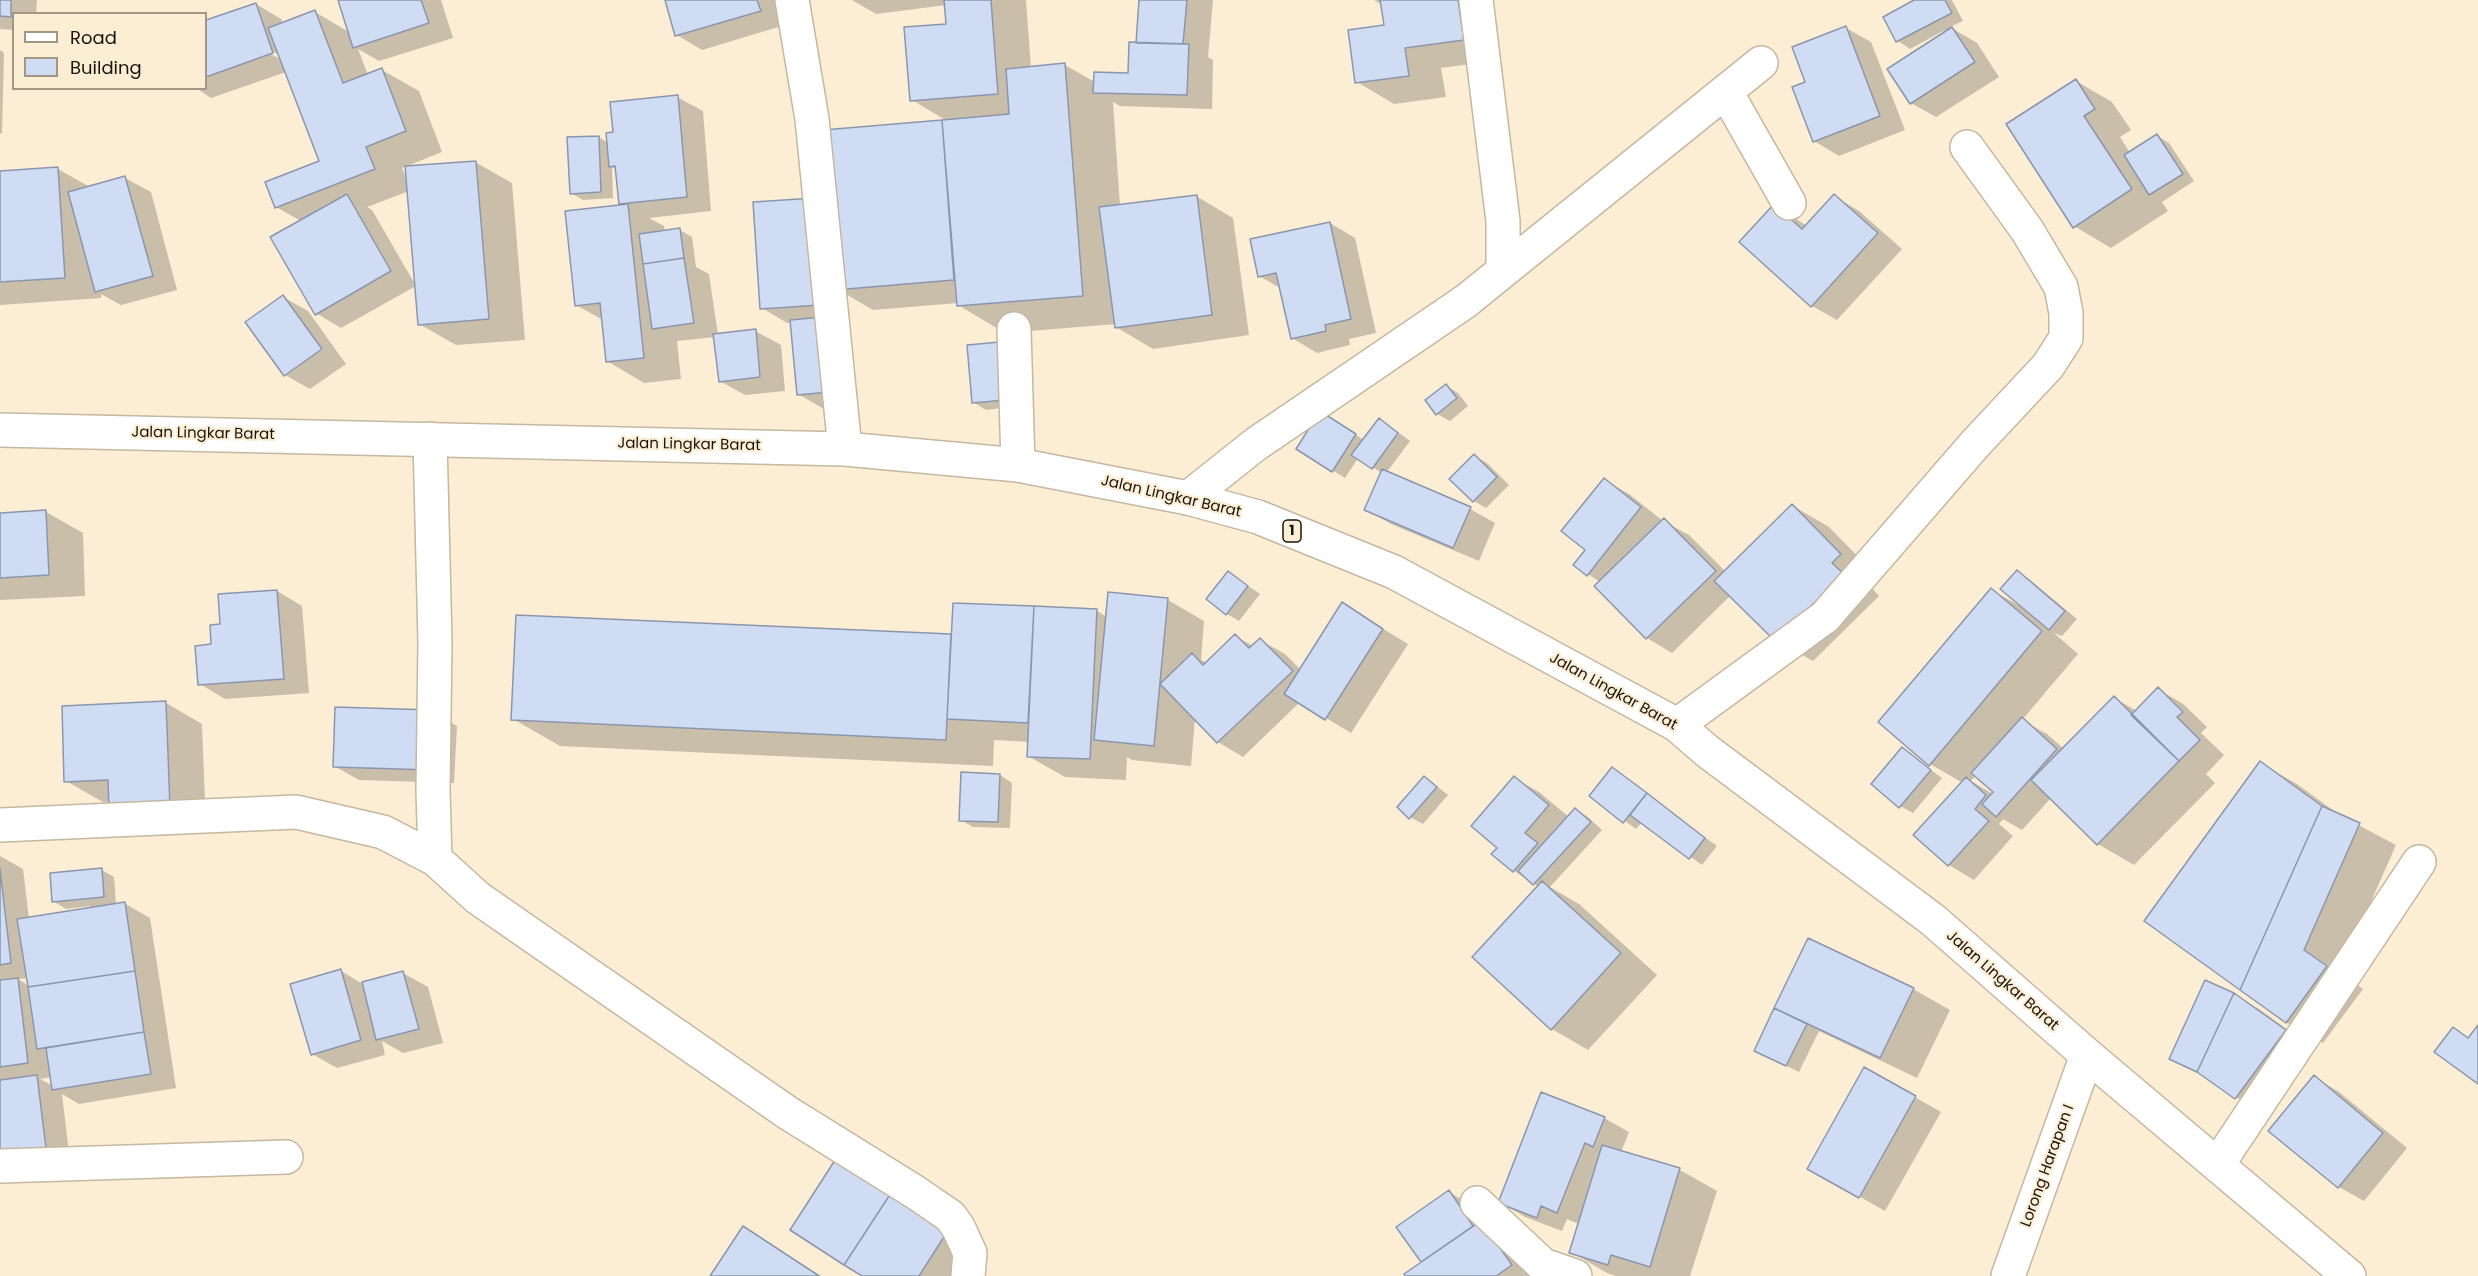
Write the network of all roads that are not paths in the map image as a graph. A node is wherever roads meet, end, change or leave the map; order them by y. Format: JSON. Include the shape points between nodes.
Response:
{"nodes":[{"id":1,"x":792,"y":0,"type":"edge"},
{"id":2,"x":1476,"y":0,"type":"edge"},
{"id":3,"x":1761,"y":63,"type":"dead end"},
{"id":4,"x":1726,"y":92,"type":"junction"},
{"id":5,"x":1967,"y":147,"type":"dead end"},
{"id":6,"x":1789,"y":202,"type":"dead end"},
{"id":7,"x":1503,"y":271,"type":"junction"},
{"id":8,"x":1014,"y":329,"type":"dead end"},
{"id":9,"x":0,"y":430,"type":"edge"},
{"id":10,"x":430,"y":439,"type":"junction"},
{"id":11,"x":845,"y":449,"type":"junction"},
{"id":12,"x":1018,"y":465,"type":"junction"},
{"id":13,"x":1188,"y":498,"type":"junction"},
{"id":14,"x":1677,"y":725,"type":"junction"},
{"id":15,"x":0,"y":825,"type":"edge"},
{"id":16,"x":435,"y":859,"type":"junction"},
{"id":17,"x":2419,"y":862,"type":"dead end"},
{"id":18,"x":2087,"y":1055,"type":"junction"},
{"id":19,"x":286,"y":1157,"type":"dead end"},
{"id":20,"x":2218,"y":1164,"type":"junction"},
{"id":21,"x":0,"y":1166,"type":"edge"},
{"id":22,"x":1477,"y":1203,"type":"dead end"},
{"id":23,"x":969,"y":1264,"type":"edge"},
{"id":24,"x":1536,"y":1271,"type":"edge"},
{"id":25,"x":944,"y":1276,"type":"edge"},
{"id":26,"x":1575,"y":1276,"type":"edge"},
{"id":27,"x":2008,"y":1276,"type":"edge"},
{"id":28,"x":2349,"y":1276,"type":"edge"}],
"edges":[{"from":1,"to":11,"type":"main road","via":[[812,119]]},
{"from":2,"to":7,"type":"main road","via":[[1503,221]]},
{"from":3,"to":4,"type":"main road"},
{"from":4,"to":6,"type":"main road"},
{"from":4,"to":7,"type":"main road"},
{"from":5,"to":14,"type":"main road","via":[[2027,230],[2061,287],[2066,338],[2048,366],[1825,617]]},
{"from":7,"to":13,"type":"main road","via":[[1439,320],[1256,444]]},
{"from":8,"to":12,"type":"main road"},
{"from":9,"to":10,"type":"main road","name":"Jalan Lingkar Barat","number":"1"},
{"from":10,"to":11,"type":"main road","name":"Jalan Lingkar Barat","number":"1"},
{"from":10,"to":16,"type":"main road"},
{"from":11,"to":12,"type":"main road","name":"Jalan Lingkar Barat","number":"1"},
{"from":12,"to":13,"type":"main road","name":"Jalan Lingkar Barat","number":"1"},
{"from":13,"to":14,"type":"main road","name":"Jalan Lingkar Barat","number":"1","via":[[1258,518],[1394,572]]},
{"from":14,"to":18,"type":"main road","name":"Jalan Lingkar Barat","number":"1","via":[[1707,752],[1933,920]]},
{"from":15,"to":16,"type":"main road","via":[[296,812],[383,832]]},
{"from":16,"to":23,"type":"main road","via":[[478,898],[788,1113],[950,1216],[958,1227]]},
{"from":17,"to":20,"type":"main road"},
{"from":18,"to":20,"type":"main road","name":"Jalan Lingkar Barat","number":"1"},
{"from":18,"to":27,"type":"main road","name":"Lorong Harapan I"},
{"from":19,"to":21,"type":"main road"},
{"from":20,"to":28,"type":"main road","name":"Jalan Lingkar Barat","number":"1"},
{"from":22,"to":24,"type":"main road"},
{"from":23,"to":25,"type":"main road"},
{"from":24,"to":26,"type":"main road"}]}
